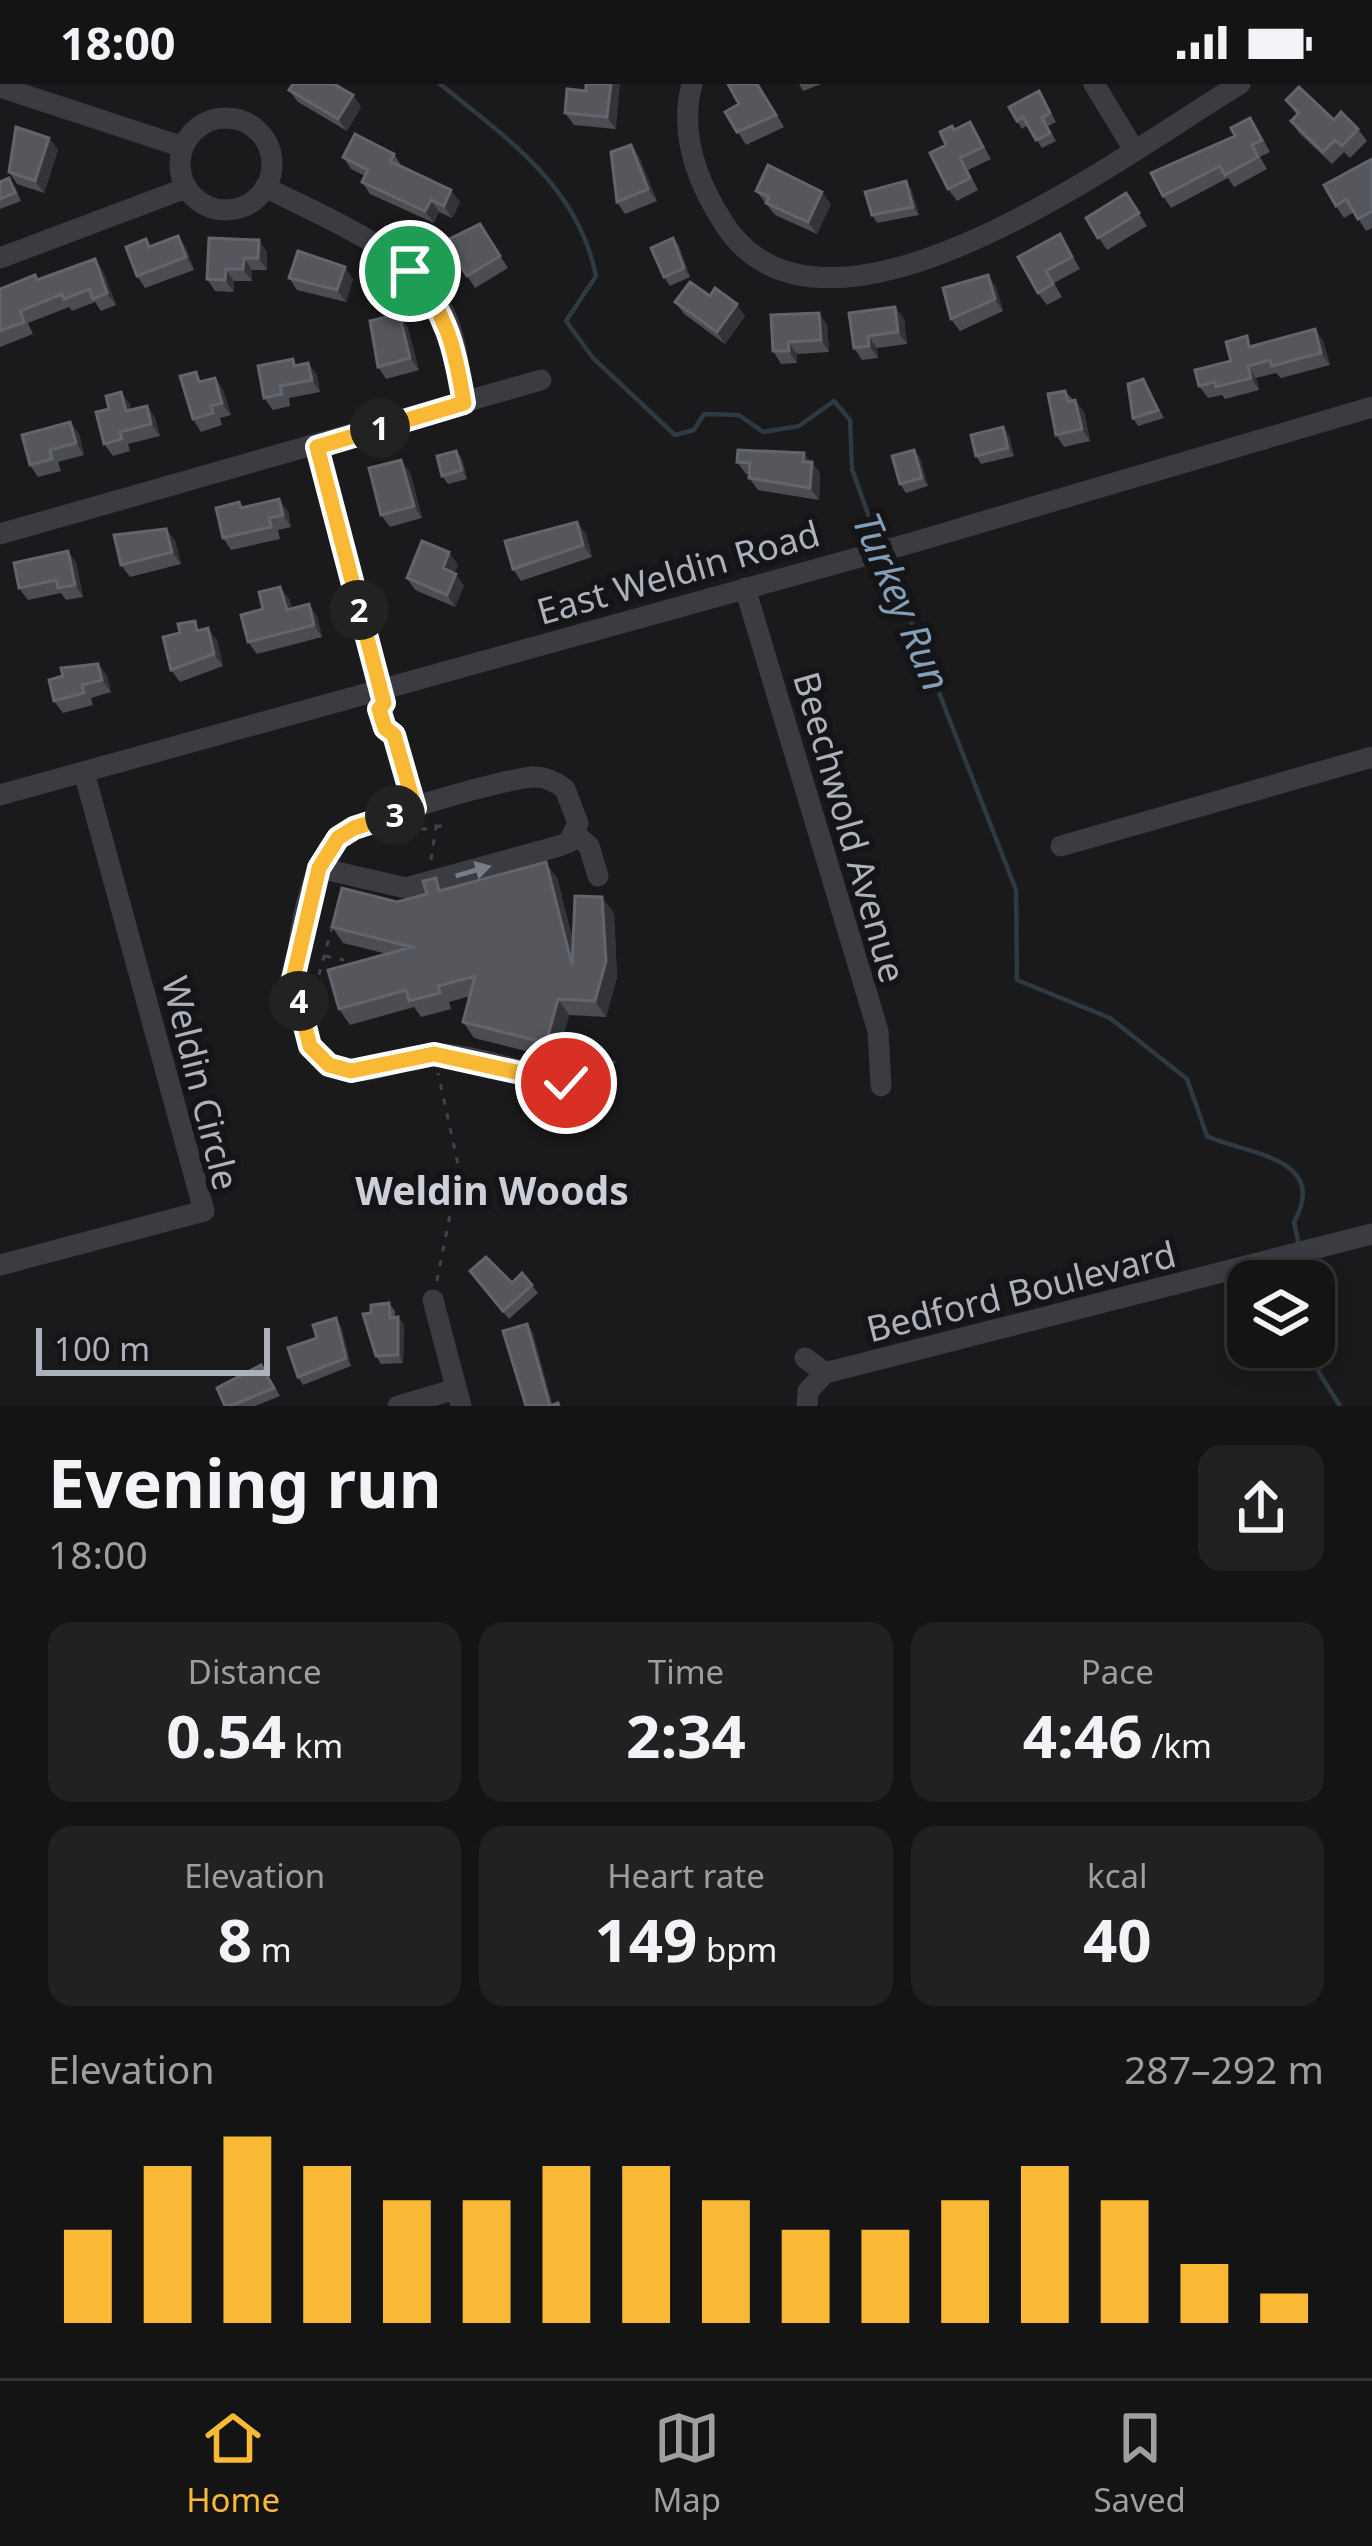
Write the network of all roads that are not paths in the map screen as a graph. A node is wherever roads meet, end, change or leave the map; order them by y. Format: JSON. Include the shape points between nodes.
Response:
{"nodes":[{"id":1,"x":692,"y":84,"type":"edge"},
{"id":2,"x":1094,"y":84,"type":"edge"},
{"id":3,"x":1240,"y":84,"type":"edge"},
{"id":4,"x":0,"y":87,"type":"edge"},
{"id":5,"x":183,"y":147,"type":"junction"},
{"id":6,"x":1133,"y":148,"type":"junction"},
{"id":7,"x":266,"y":187,"type":"junction"},
{"id":8,"x":186,"y":188,"type":"junction"},
{"id":9,"x":0,"y":258,"type":"edge"},
{"id":10,"x":541,"y":380,"type":"dead end"},
{"id":11,"x":464,"y":403,"type":"junction"},
{"id":12,"x":1372,"y":407,"type":"edge"},
{"id":13,"x":317,"y":447,"type":"junction"},
{"id":14,"x":0,"y":534,"type":"edge"},
{"id":15,"x":745,"y":588,"type":"junction"},
{"id":16,"x":382,"y":696,"type":"junction"},
{"id":17,"x":1372,"y":757,"type":"edge"},
{"id":18,"x":84,"y":772,"type":"junction"},
{"id":19,"x":0,"y":795,"type":"edge"},
{"id":20,"x":425,"y":816,"type":"junction"},
{"id":21,"x":575,"y":834,"type":"junction"},
{"id":22,"x":1061,"y":846,"type":"dead end"},
{"id":23,"x":319,"y":868,"type":"junction"},
{"id":24,"x":598,"y":876,"type":"dead end"},
{"id":25,"x":566,"y":1083,"type":"dead end"},
{"id":26,"x":880,"y":1085,"type":"dead end"},
{"id":27,"x":1372,"y":1234,"type":"edge"},
{"id":28,"x":0,"y":1265,"type":"edge"},
{"id":29,"x":433,"y":1300,"type":"road end"},
{"id":30,"x":805,"y":1358,"type":"dead end"},
{"id":31,"x":824,"y":1373,"type":"junction"},
{"id":32,"x":459,"y":1398,"type":"edge"},
{"id":33,"x":398,"y":1406,"type":"edge"},
{"id":34,"x":807,"y":1406,"type":"edge"}],
"edges":[{"from":1,"to":6,"type":"street","via":[[686,136],[717,213],[748,255],[795,275],[861,276],[958,250]]},
{"from":2,"to":6,"type":"street"},
{"from":3,"to":6,"type":"street"},
{"from":4,"to":5,"type":"street"},
{"from":5,"to":7,"type":"street","via":[[212,120],[245,122],[268,145]]},
{"from":5,"to":8,"type":"street"},
{"from":7,"to":8,"type":"street","via":[[231,209],[210,207]]},
{"from":7,"to":11,"type":"street","via":[[410,271],[440,304]]},
{"from":8,"to":9,"type":"street"},
{"from":10,"to":11,"type":"street"},
{"from":11,"to":13,"type":"street"},
{"from":12,"to":15,"type":"street","name":"East Weldin Road"},
{"from":13,"to":14,"type":"street"},
{"from":13,"to":16,"type":"street"},
{"from":15,"to":16,"type":"street","name":"East Weldin Road"},
{"from":15,"to":26,"type":"street","name":"Beechwold Avenue","via":[[878,1031]]},
{"from":16,"to":18,"type":"street","name":"East Weldin Road"},
{"from":16,"to":20,"type":"street","via":[[393,705],[394,735]]},
{"from":17,"to":22,"type":"street"},
{"from":18,"to":19,"type":"street","name":"East Weldin Road"},
{"from":18,"to":28,"type":"street","name":"Weldin Circle","via":[[204,1210]]},
{"from":20,"to":21,"type":"street","via":[[544,778],[572,800]]},
{"from":20,"to":23,"type":"street","via":[[354,828]]},
{"from":23,"to":21,"type":"street","one_way":true,"via":[[406,889],[559,846]]},
{"from":21,"to":24,"type":"street","via":[[589,846]]},
{"from":23,"to":25,"type":"street","via":[[293,979],[310,1046],[329,1065],[351,1071],[434,1054]]},
{"from":27,"to":31,"type":"street","name":"Bedford Boulevard"},
{"from":29,"to":32,"type":"street"},
{"from":30,"to":31,"type":"street"},
{"from":31,"to":34,"type":"street"},
{"from":32,"to":33,"type":"street"}]}
